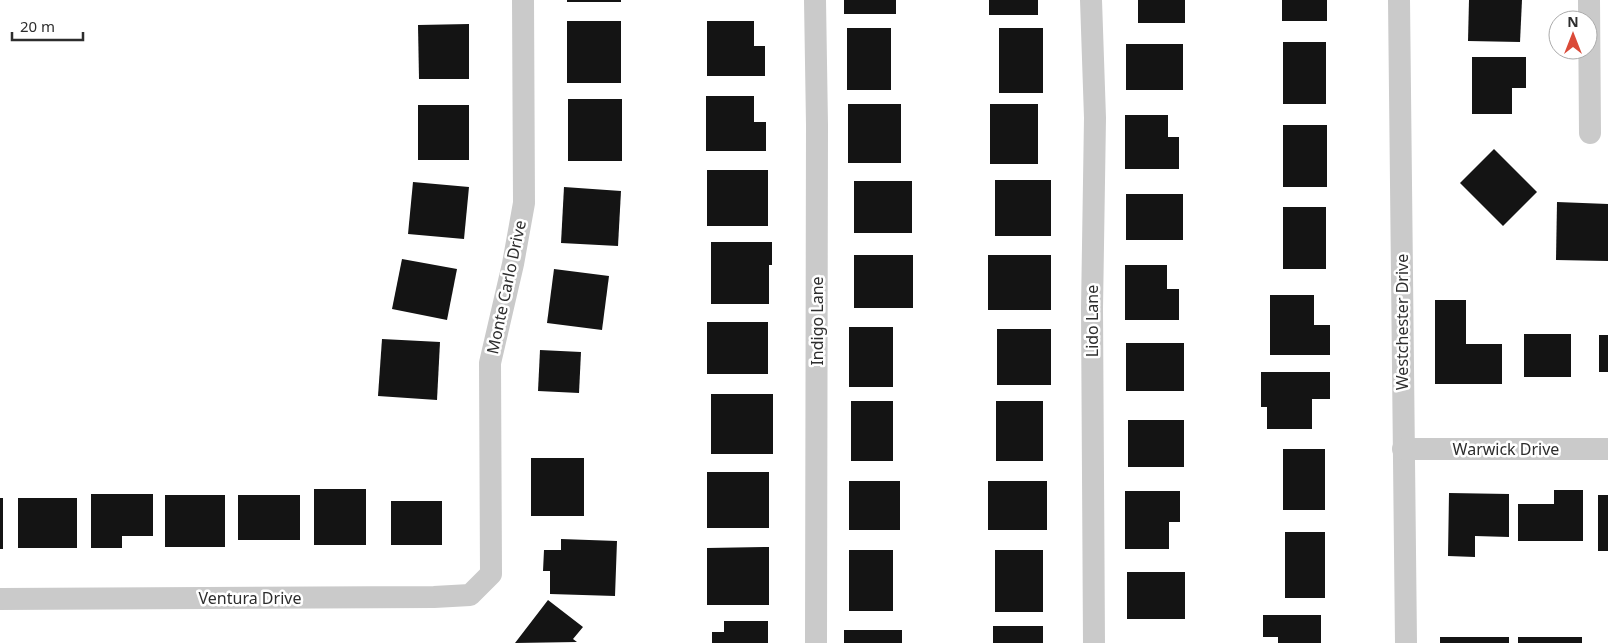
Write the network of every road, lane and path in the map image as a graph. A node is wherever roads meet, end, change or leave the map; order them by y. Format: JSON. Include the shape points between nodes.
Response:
{"nodes":[{"id":1,"x":523,"y":0,"type":"edge"},
{"id":2,"x":815,"y":0,"type":"edge"},
{"id":3,"x":1091,"y":0,"type":"edge"},
{"id":4,"x":1399,"y":0,"type":"edge"},
{"id":5,"x":1589,"y":0,"type":"edge"},
{"id":6,"x":1590,"y":133,"type":"dead end"},
{"id":7,"x":1403,"y":448,"type":"junction"},
{"id":8,"x":1608,"y":448,"type":"edge"},
{"id":9,"x":491,"y":574,"type":"joint"},
{"id":10,"x":0,"y":599,"type":"edge"},
{"id":11,"x":816,"y":643,"type":"edge"},
{"id":12,"x":1094,"y":643,"type":"edge"},
{"id":13,"x":1406,"y":643,"type":"edge"}],
"edges":[{"from":1,"to":9,"type":"street","name":"Monte Carlo Drive","via":[[524,203],[490,363]]},
{"from":2,"to":11,"type":"street","name":"Indigo Lane"},
{"from":3,"to":12,"type":"street","name":"Lido Lane","via":[[1095,118],[1092,309]]},
{"from":4,"to":7,"type":"street","name":"Westchester Drive"},
{"from":5,"to":6,"type":"street"},
{"from":7,"to":8,"type":"street","name":"Warwick Drive"},
{"from":7,"to":13,"type":"street","name":"Westchester Drive"},
{"from":9,"to":10,"type":"street","name":"Ventura Drive","via":[[470,595],[434,597]]}]}
